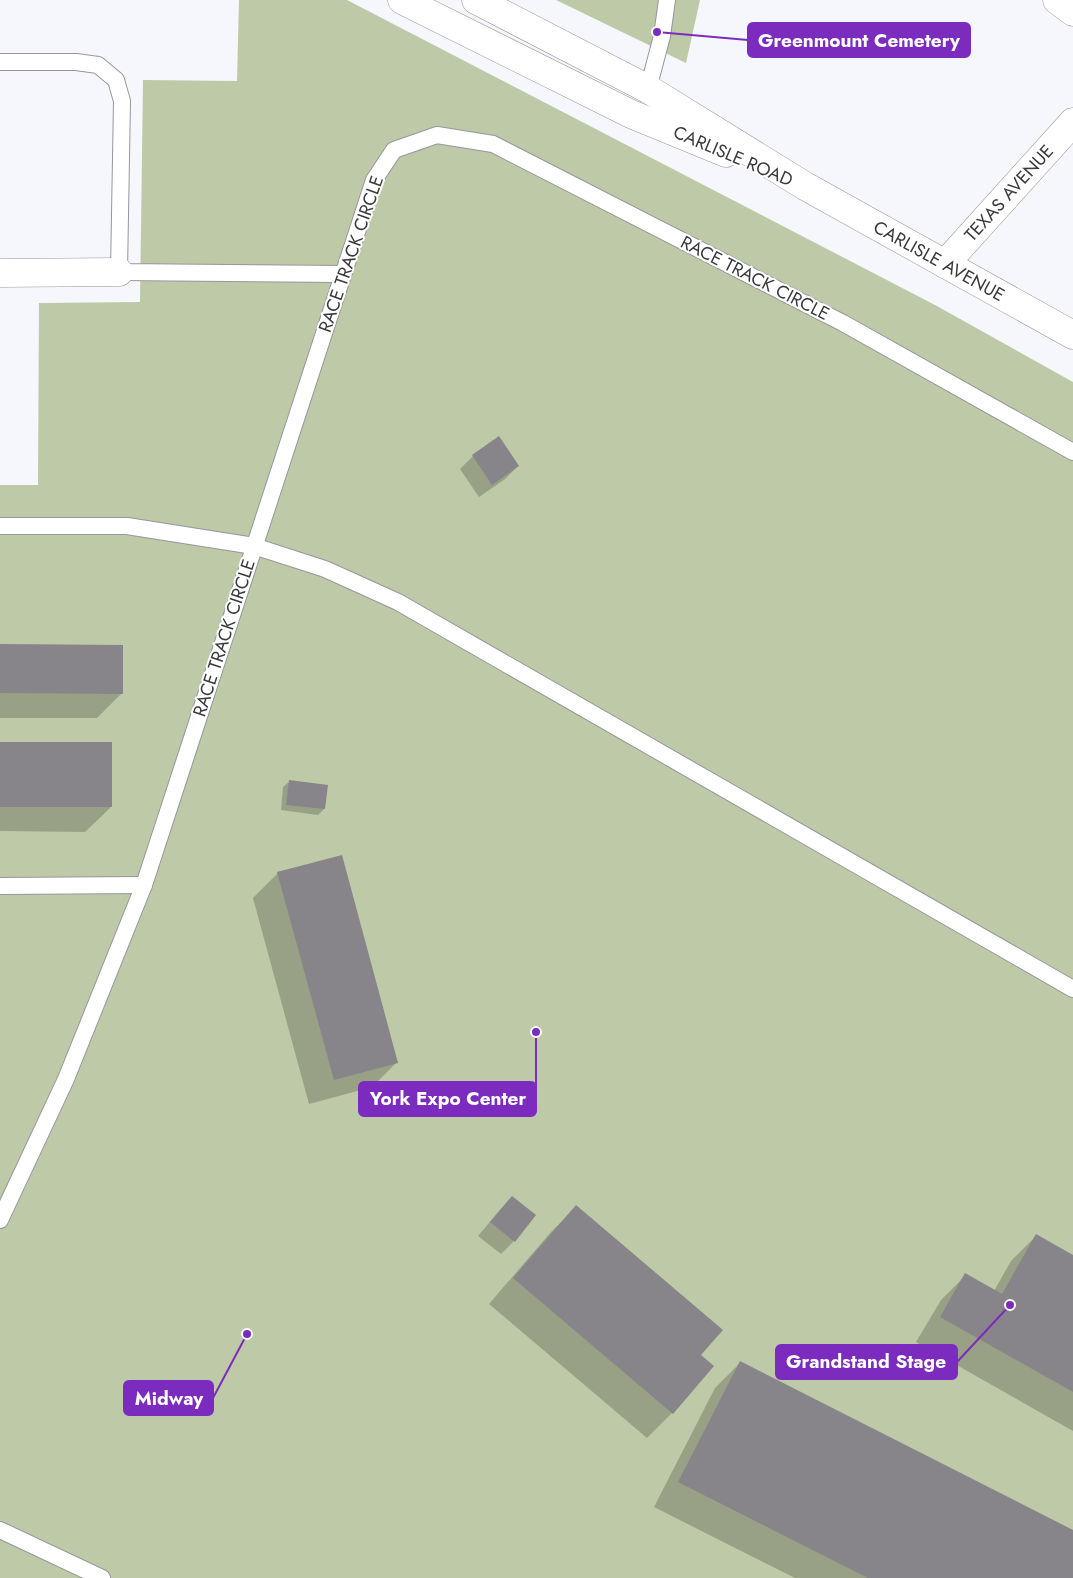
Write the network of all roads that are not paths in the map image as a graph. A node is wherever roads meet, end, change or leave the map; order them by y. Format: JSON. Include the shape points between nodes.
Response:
{"nodes":[{"id":1,"x":402,"y":0,"type":"edge"},
{"id":2,"x":476,"y":0,"type":"edge"},
{"id":3,"x":667,"y":0,"type":"edge"},
{"id":4,"x":1057,"y":0,"type":"edge"},
{"id":5,"x":1073,"y":12,"type":"edge"},
{"id":6,"x":0,"y":62,"type":"edge"},
{"id":7,"x":648,"y":89,"type":"junction"},
{"id":8,"x":1073,"y":122,"type":"edge"},
{"id":9,"x":805,"y":186,"type":"junction"},
{"id":10,"x":945,"y":264,"type":"junction"},
{"id":11,"x":119,"y":272,"type":"junction"},
{"id":12,"x":0,"y":273,"type":"edge"},
{"id":13,"x":342,"y":274,"type":"junction"},
{"id":14,"x":1073,"y":335,"type":"edge"},
{"id":15,"x":1073,"y":452,"type":"edge"},
{"id":16,"x":0,"y":526,"type":"edge"},
{"id":17,"x":254,"y":546,"type":"junction"},
{"id":18,"x":144,"y":885,"type":"junction"},
{"id":19,"x":0,"y":886,"type":"edge"},
{"id":20,"x":1073,"y":989,"type":"edge"},
{"id":21,"x":0,"y":1220,"type":"edge"},
{"id":22,"x":0,"y":1530,"type":"edge"},
{"id":23,"x":102,"y":1578,"type":"edge"}],
"edges":[{"from":1,"to":9,"type":"main road","name":"CARLISLE ROAD","via":[[631,114]]},
{"from":2,"to":7,"type":"main road","name":"CARLISLE ROAD"},
{"from":3,"to":7,"type":"lane","via":[[662,36]]},
{"from":4,"to":5,"type":"main road"},
{"from":6,"to":11,"type":"lane","via":[[76,62],[98,66],[116,80],[122,101]]},
{"from":7,"to":9,"type":"main road","name":"CARLISLE ROAD"},
{"from":8,"to":10,"type":"main road","name":"TEXAS AVENUE"},
{"from":9,"to":10,"type":"main road","name":"CARLISLE AVENUE"},
{"from":10,"to":14,"type":"main road","name":"CARLISLE AVENUE"},
{"from":11,"to":12,"type":"main road"},
{"from":11,"to":13,"type":"lane"},
{"from":13,"to":15,"type":"lane","name":"RACE TRACK CIRCLE","via":[[374,180],[394,150],[437,135],[493,144],[843,323]]},
{"from":13,"to":17,"type":"lane","name":"RACE TRACK CIRCLE"},
{"from":16,"to":17,"type":"lane","via":[[126,526]]},
{"from":17,"to":18,"type":"lane","name":"RACE TRACK CIRCLE"},
{"from":17,"to":20,"type":"lane","via":[[325,569],[398,602]]},
{"from":18,"to":19,"type":"lane"},
{"from":18,"to":21,"type":"lane","name":"RACE TRACK CIRCLE","via":[[66,1079]]},
{"from":22,"to":23,"type":"lane"}]}
